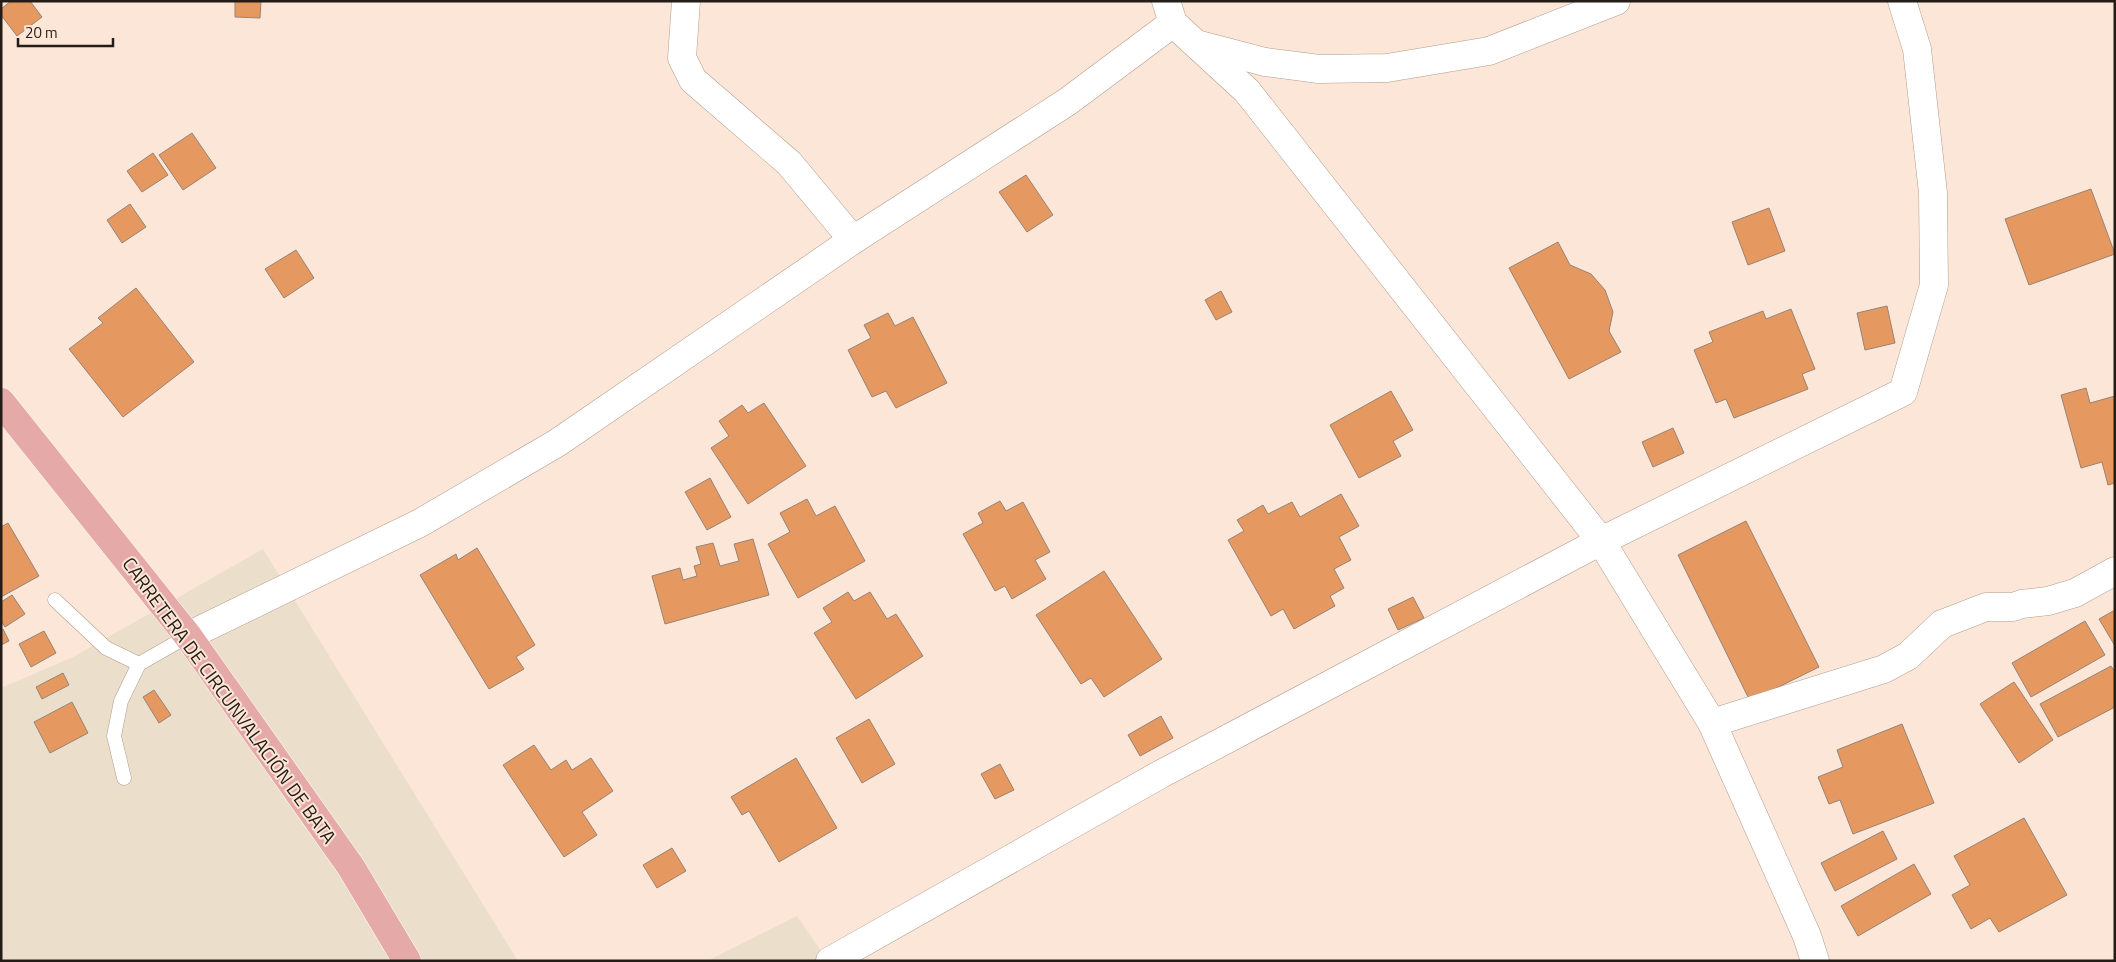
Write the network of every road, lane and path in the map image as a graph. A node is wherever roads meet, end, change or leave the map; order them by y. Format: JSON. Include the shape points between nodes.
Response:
{"nodes":[{"id":1,"x":686,"y":1,"type":"edge"},
{"id":2,"x":1616,"y":1,"type":"edge"},
{"id":3,"x":1902,"y":1,"type":"edge"},
{"id":4,"x":1169,"y":12,"type":"edge"},
{"id":5,"x":1196,"y":44,"type":"junction"},
{"id":6,"x":853,"y":240,"type":"junction"},
{"id":7,"x":1,"y":402,"type":"edge"},
{"id":8,"x":1600,"y":541,"type":"junction"},
{"id":9,"x":2115,"y":572,"type":"edge"},
{"id":10,"x":55,"y":600,"type":"dead end"},
{"id":11,"x":188,"y":636,"type":"junction"},
{"id":12,"x":139,"y":664,"type":"junction"},
{"id":13,"x":1712,"y":723,"type":"junction"},
{"id":14,"x":124,"y":778,"type":"dead end"},
{"id":15,"x":408,"y":961,"type":"edge"},
{"id":16,"x":830,"y":961,"type":"edge"},
{"id":17,"x":1815,"y":961,"type":"edge"}],
"edges":[{"from":1,"to":6,"type":"street","via":[[682,58],[693,80],[789,164]]},
{"from":2,"to":5,"type":"street","via":[[1489,51],[1387,68],[1319,68],[1265,62]]},
{"from":3,"to":8,"type":"street","via":[[1917,49],[1932,193],[1934,285],[1903,392]]},
{"from":4,"to":5,"type":"street"},
{"from":4,"to":6,"type":"street","via":[[1068,102]]},
{"from":5,"to":8,"type":"street","via":[[1247,91],[1284,136]]},
{"from":6,"to":11,"type":"street","via":[[557,443],[420,523]]},
{"from":7,"to":11,"type":"main road","name":"CARRETERA DE CIRCUNVALACIÓN DE BATA"},
{"from":8,"to":13,"type":"street"},
{"from":8,"to":16,"type":"street","via":[[1161,774]]},
{"from":9,"to":13,"type":"street","via":[[2048,602],[1986,607],[1942,624],[1908,656],[1884,669]]},
{"from":10,"to":12,"type":"lane","via":[[106,648]]},
{"from":11,"to":12,"type":"lane"},
{"from":11,"to":15,"type":"main road","name":"CARRETERA DE CIRCUNVALACIÓN DE BATA","via":[[351,867]]},
{"from":12,"to":14,"type":"lane","via":[[121,701],[114,736]]},
{"from":13,"to":17,"type":"street","via":[[1808,936]]}]}
